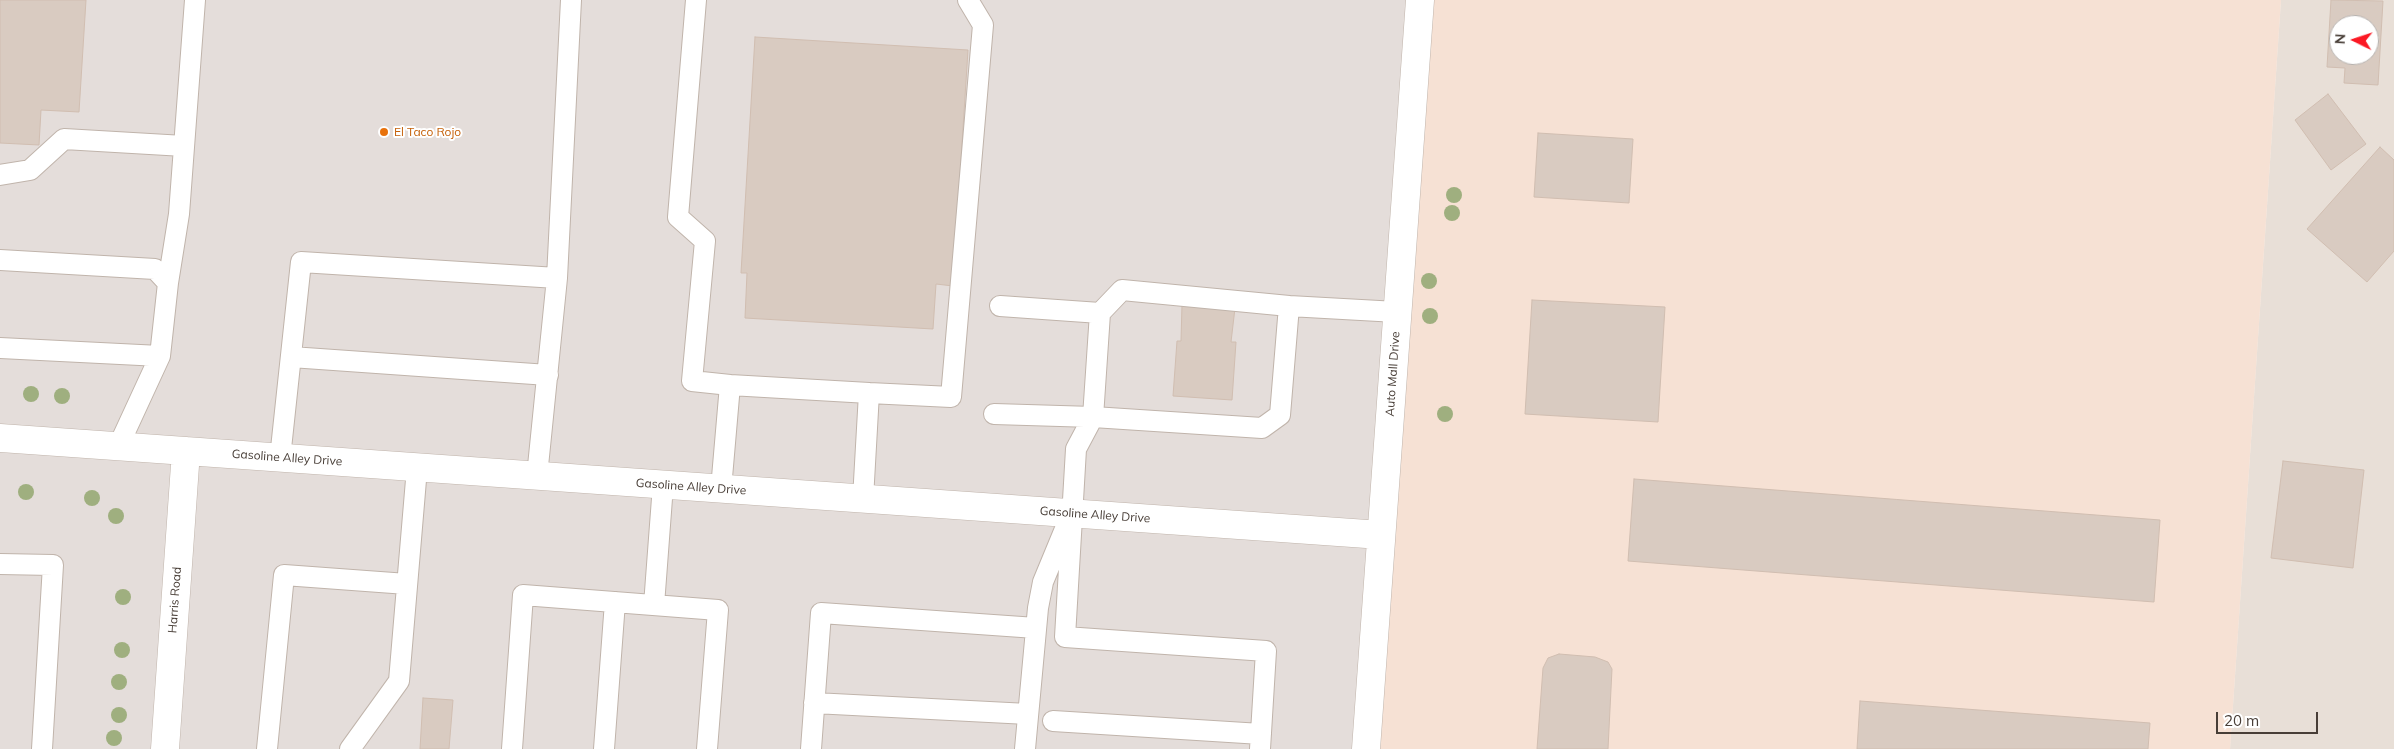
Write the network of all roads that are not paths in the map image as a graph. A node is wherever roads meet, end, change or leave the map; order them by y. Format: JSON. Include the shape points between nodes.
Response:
{"nodes":[{"id":1,"x":195,"y":0,"type":"edge"},
{"id":2,"x":571,"y":0,"type":"edge"},
{"id":3,"x":696,"y":0,"type":"edge"},
{"id":4,"x":968,"y":0,"type":"edge"},
{"id":5,"x":1420,"y":0,"type":"edge"},
{"id":6,"x":184,"y":146,"type":"junction"},
{"id":7,"x":0,"y":175,"type":"edge"},
{"id":8,"x":0,"y":260,"type":"edge"},
{"id":9,"x":557,"y":278,"type":"junction"},
{"id":10,"x":168,"y":282,"type":"junction"},
{"id":11,"x":1000,"y":306,"type":"dead end"},
{"id":12,"x":1289,"y":306,"type":"junction"},
{"id":13,"x":1398,"y":312,"type":"junction"},
{"id":14,"x":1100,"y":313,"type":"junction"},
{"id":15,"x":0,"y":348,"type":"edge"},
{"id":16,"x":160,"y":356,"type":"junction"},
{"id":17,"x":291,"y":357,"type":"junction"},
{"id":18,"x":548,"y":375,"type":"junction"},
{"id":19,"x":730,"y":385,"type":"junction"},
{"id":20,"x":869,"y":393,"type":"junction"},
{"id":21,"x":994,"y":414,"type":"dead end"},
{"id":22,"x":1094,"y":417,"type":"junction"},
{"id":23,"x":0,"y":438,"type":"edge"},
{"id":24,"x":118,"y":447,"type":"junction"},
{"id":25,"x":186,"y":451,"type":"junction"},
{"id":26,"x":280,"y":458,"type":"junction"},
{"id":27,"x":417,"y":468,"type":"junction"},
{"id":28,"x":537,"y":476,"type":"junction"},
{"id":29,"x":663,"y":485,"type":"junction"},
{"id":30,"x":721,"y":489,"type":"junction"},
{"id":31,"x":863,"y":499,"type":"junction"},
{"id":32,"x":1071,"y":513,"type":"junction"},
{"id":33,"x":1381,"y":535,"type":"junction"},
{"id":34,"x":0,"y":564,"type":"edge"},
{"id":35,"x":407,"y":584,"type":"junction"},
{"id":36,"x":615,"y":602,"type":"junction"},
{"id":37,"x":654,"y":605,"type":"junction"},
{"id":38,"x":1036,"y":628,"type":"junction"},
{"id":39,"x":814,"y":702,"type":"junction"},
{"id":40,"x":1028,"y":714,"type":"junction"},
{"id":41,"x":1053,"y":721,"type":"dead end"},
{"id":42,"x":1260,"y":741,"type":"edge"},
{"id":43,"x":42,"y":749,"type":"edge"},
{"id":44,"x":165,"y":749,"type":"edge"},
{"id":45,"x":267,"y":749,"type":"edge"},
{"id":46,"x":350,"y":749,"type":"edge"},
{"id":47,"x":512,"y":749,"type":"edge"},
{"id":48,"x":604,"y":749,"type":"edge"},
{"id":49,"x":707,"y":749,"type":"edge"},
{"id":50,"x":811,"y":749,"type":"edge"},
{"id":51,"x":1025,"y":749,"type":"edge"},
{"id":52,"x":1366,"y":749,"type":"edge"}],
"edges":[{"from":1,"to":6,"type":"lane"},
{"from":2,"to":9,"type":"lane"},
{"from":3,"to":19,"type":"lane","via":[[678,217],[705,241],[692,381]]},
{"from":4,"to":20,"type":"lane","via":[[982,25],[951,397]]},
{"from":5,"to":13,"type":"street","name":"Auto Mall Drive"},
{"from":6,"to":7,"type":"lane","via":[[64,138],[30,170]]},
{"from":6,"to":10,"type":"lane"},
{"from":8,"to":10,"type":"lane","via":[[155,269]]},
{"from":9,"to":17,"type":"lane","via":[[301,262]]},
{"from":9,"to":18,"type":"lane"},
{"from":10,"to":16,"type":"lane"},
{"from":11,"to":14,"type":"lane"},
{"from":12,"to":13,"type":"lane"},
{"from":12,"to":14,"type":"lane","via":[[1122,290]]},
{"from":12,"to":22,"type":"lane","via":[[1280,415],[1262,428]]},
{"from":13,"to":33,"type":"street","name":"Auto Mall Drive"},
{"from":14,"to":22,"type":"lane"},
{"from":15,"to":16,"type":"lane"},
{"from":16,"to":24,"type":"lane"},
{"from":17,"to":18,"type":"lane"},
{"from":17,"to":26,"type":"lane"},
{"from":18,"to":28,"type":"lane"},
{"from":19,"to":20,"type":"lane"},
{"from":19,"to":30,"type":"lane"},
{"from":20,"to":31,"type":"lane"},
{"from":21,"to":22,"type":"lane"},
{"from":22,"to":32,"type":"lane","via":[[1076,449]]},
{"from":23,"to":24,"type":"street","name":"Gasoline Alley Drive"},
{"from":24,"to":25,"type":"street","name":"Gasoline Alley Drive"},
{"from":25,"to":26,"type":"street","name":"Gasoline Alley Drive"},
{"from":25,"to":44,"type":"street","name":"Harris Road"},
{"from":26,"to":27,"type":"street","name":"Gasoline Alley Drive"},
{"from":27,"to":28,"type":"street","name":"Gasoline Alley Drive"},
{"from":27,"to":35,"type":"lane"},
{"from":28,"to":29,"type":"street","name":"Gasoline Alley Drive"},
{"from":29,"to":30,"type":"street","name":"Gasoline Alley Drive"},
{"from":29,"to":37,"type":"lane"},
{"from":30,"to":31,"type":"street","name":"Gasoline Alley Drive"},
{"from":31,"to":32,"type":"street","name":"Gasoline Alley Drive"},
{"from":32,"to":33,"type":"street","name":"Gasoline Alley Drive"},
{"from":32,"to":38,"type":"lane","via":[[1043,582]]},
{"from":32,"to":42,"type":"lane","via":[[1065,638],[1266,651]]},
{"from":33,"to":52,"type":"street","name":"Auto Mall Drive"},
{"from":34,"to":43,"type":"lane","via":[[53,565]]},
{"from":35,"to":45,"type":"lane","via":[[284,575]]},
{"from":35,"to":46,"type":"lane","via":[[399,681]]},
{"from":36,"to":37,"type":"lane"},
{"from":36,"to":47,"type":"lane","via":[[523,595]]},
{"from":36,"to":48,"type":"lane"},
{"from":37,"to":49,"type":"lane","via":[[718,610]]},
{"from":38,"to":39,"type":"lane","via":[[821,613]]},
{"from":38,"to":40,"type":"lane"},
{"from":39,"to":40,"type":"lane"},
{"from":39,"to":50,"type":"lane"},
{"from":40,"to":51,"type":"lane"},
{"from":41,"to":42,"type":"lane"}]}
